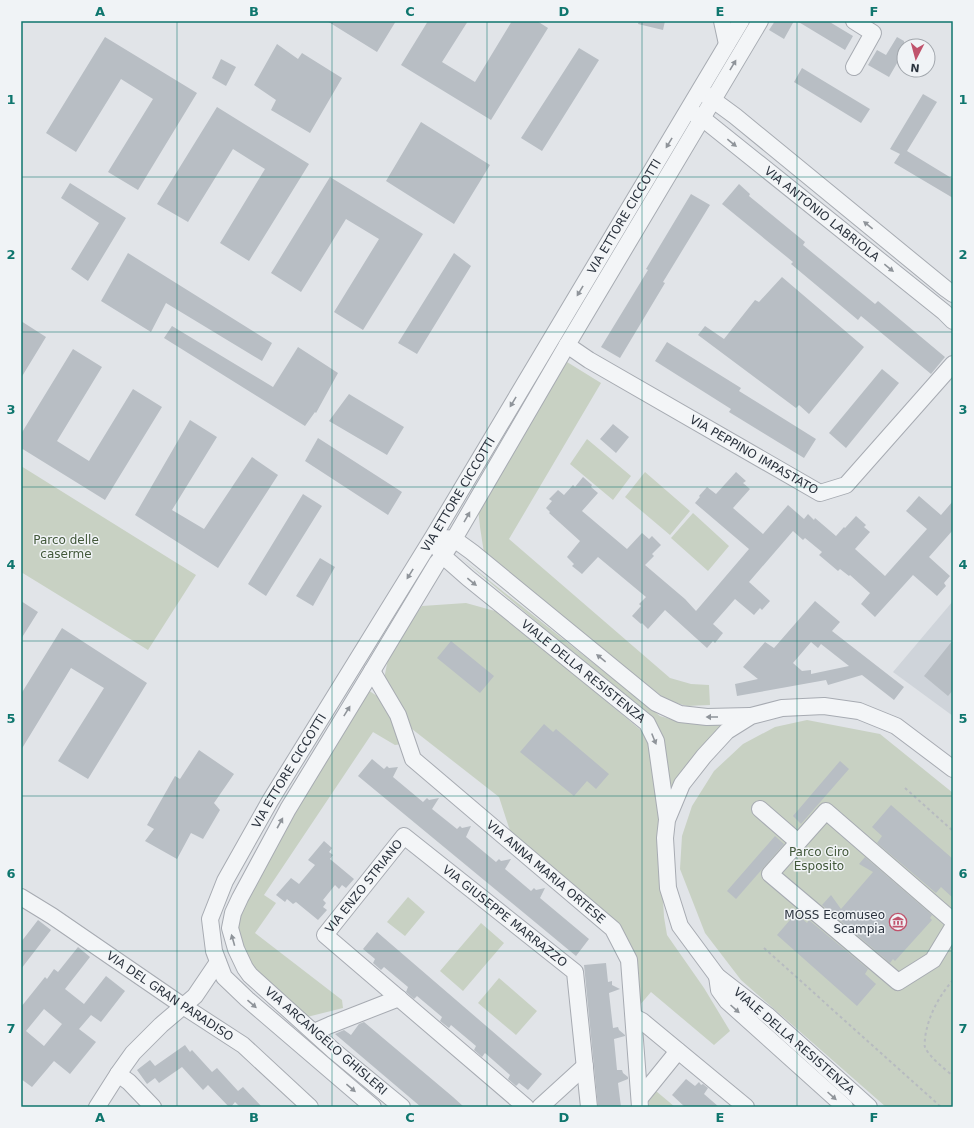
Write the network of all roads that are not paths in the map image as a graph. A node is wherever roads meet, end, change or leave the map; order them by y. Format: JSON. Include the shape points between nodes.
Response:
{"nodes":[{"id":1,"x":722,"y":21,"type":"edge"},
{"id":2,"x":741,"y":21,"type":"edge"},
{"id":3,"x":760,"y":21,"type":"edge"},
{"id":4,"x":854,"y":21,"type":"edge"},
{"id":5,"x":727,"y":44,"type":"junction"},
{"id":6,"x":854,"y":66,"type":"dead end"},
{"id":7,"x":707,"y":95,"type":"junction"},
{"id":8,"x":688,"y":110,"type":"junction"},
{"id":9,"x":702,"y":118,"type":"junction"},
{"id":10,"x":953,"y":294,"type":"edge"},
{"id":11,"x":953,"y":321,"type":"edge"},
{"id":12,"x":567,"y":345,"type":"junction"},
{"id":13,"x":953,"y":364,"type":"edge"},
{"id":14,"x":433,"y":537,"type":"junction"},
{"id":15,"x":454,"y":539,"type":"junction"},
{"id":16,"x":443,"y":556,"type":"junction"},
{"id":17,"x":372,"y":671,"type":"junction"},
{"id":18,"x":752,"y":716,"type":"junction"},
{"id":19,"x":953,"y":769,"type":"edge"},
{"id":20,"x":760,"y":809,"type":"dead end"},
{"id":21,"x":668,"y":820,"type":"junction"},
{"id":22,"x":404,"y":836,"type":"joint"},
{"id":23,"x":798,"y":842,"type":"junction"},
{"id":24,"x":21,"y":897,"type":"edge"},
{"id":25,"x":953,"y":921,"type":"edge"},
{"id":26,"x":953,"y":927,"type":"edge"},
{"id":27,"x":218,"y":962,"type":"junction"},
{"id":28,"x":250,"y":975,"type":"joint"},
{"id":29,"x":717,"y":976,"type":"junction"},
{"id":30,"x":224,"y":977,"type":"joint"},
{"id":31,"x":399,"y":998,"type":"junction"},
{"id":32,"x":183,"y":1006,"type":"junction"},
{"id":33,"x":634,"y":1017,"type":"junction"},
{"id":34,"x":314,"y":1032,"type":"junction"},
{"id":35,"x":678,"y":1051,"type":"junction"},
{"id":36,"x":584,"y":1066,"type":"junction"},
{"id":37,"x":118,"y":1074,"type":"junction"},
{"id":38,"x":640,"y":1102,"type":"edge"},
{"id":39,"x":97,"y":1107,"type":"edge"},
{"id":40,"x":153,"y":1107,"type":"edge"},
{"id":41,"x":310,"y":1107,"type":"edge"},
{"id":42,"x":374,"y":1107,"type":"edge"},
{"id":43,"x":402,"y":1107,"type":"edge"},
{"id":44,"x":526,"y":1107,"type":"edge"},
{"id":45,"x":540,"y":1107,"type":"edge"},
{"id":46,"x":589,"y":1107,"type":"edge"},
{"id":47,"x":746,"y":1107,"type":"edge"},
{"id":48,"x":845,"y":1107,"type":"edge"},
{"id":49,"x":869,"y":1107,"type":"edge"}],
"edges":[{"from":1,"to":5,"type":"street"},
{"from":2,"to":5,"type":"street","name":"VIA ETTORE CICCOTTI"},
{"from":7,"to":3,"type":"street","name":"VIA ETTORE CICCOTTI","one_way":true},
{"from":4,"to":6,"type":"street","via":[[873,33]]},
{"from":5,"to":7,"type":"street","name":"VIA ETTORE CICCOTTI"},
{"from":7,"to":8,"type":"street","name":"VIA ETTORE CICCOTTI"},
{"from":7,"to":9,"type":"street","name":"VIA ETTORE CICCOTTI"},
{"from":10,"to":7,"type":"street","name":"VIA ANTONIO LABRIOLA","one_way":true},
{"from":8,"to":9,"type":"street","name":"VIA ANTONIO LABRIOLA"},
{"from":8,"to":14,"type":"street","name":"VIA ETTORE CICCOTTI","one_way":true},
{"from":9,"to":11,"type":"street","name":"VIA ANTONIO LABRIOLA","one_way":true},
{"from":9,"to":12,"type":"street","name":"VIA ETTORE CICCOTTI"},
{"from":12,"to":13,"type":"street","name":"VIA PEPPINO IMPASTATO","via":[[820,493],[846,485]]},
{"from":15,"to":12,"type":"street","name":"VIA ETTORE CICCOTTI","one_way":true},
{"from":14,"to":15,"type":"street"},
{"from":14,"to":16,"type":"street"},
{"from":14,"to":27,"type":"street","name":"VIA ETTORE CICCOTTI","one_way":true,"via":[[270,801],[225,880],[210,919],[214,952]]},
{"from":15,"to":16,"type":"street","name":"VIA ETTORE CICCOTTI"},
{"from":18,"to":15,"type":"street","name":"VIALE DELLA RESISTENZA","one_way":true,"via":[[707,717],[680,714],[656,703]]},
{"from":16,"to":17,"type":"street","name":"VIA ETTORE CICCOTTI"},
{"from":16,"to":21,"type":"street","name":"VIALE DELLA RESISTENZA","one_way":true,"via":[[647,723],[656,741]]},
{"from":28,"to":17,"type":"street","name":"VIA ETTORE CICCOTTI","one_way":true,"via":[[236,949],[230,928],[233,913],[288,809]]},
{"from":17,"to":33,"type":"street","name":"VIA ANNA MARIA ORTESE","via":[[398,715],[413,759],[613,929],[629,960]]},
{"from":18,"to":19,"type":"street","name":"VIALE DELLA RESISTENZA","via":[[782,708],[824,706],[859,711],[896,726]]},
{"from":18,"to":21,"type":"street","name":"VIALE DELLA RESISTENZA","via":[[727,732],[704,756],[682,784]]},
{"from":20,"to":23,"type":"street"},
{"from":21,"to":29,"type":"street","name":"VIALE DELLA RESISTENZA","via":[[665,838],[668,888],[673,904],[680,926]]},
{"from":22,"to":31,"type":"street","name":"VIA ENZO STRIANO","via":[[325,935]]},
{"from":22,"to":36,"type":"street","name":"VIA GIUSEPPE MARRAZZO","via":[[575,972]]},
{"from":23,"to":25,"type":"street","via":[[826,811]]},
{"from":23,"to":26,"type":"street","via":[[770,874],[898,982],[933,960]]},
{"from":24,"to":32,"type":"street","name":"VIA DEL GRAN PARADISO"},
{"from":27,"to":30,"type":"street","name":"VIA ETTORE CICCOTTI"},
{"from":27,"to":32,"type":"street","via":[[194,996]]},
{"from":28,"to":34,"type":"street","name":"VIA ARCANGELO GHISLERI"},
{"from":29,"to":48,"type":"street","name":"VIALE DELLA RESISTENZA","one_way":true,"via":[[719,990],[727,1001]]},
{"from":29,"to":49,"type":"street","name":"VIALE DELLA RESISTENZA","via":[[767,1015]]},
{"from":30,"to":42,"type":"street","name":"VIA ARCANGELO GHISLERI","one_way":true},
{"from":31,"to":34,"type":"street"},
{"from":31,"to":44,"type":"street","name":"VIA ENZO STRIANO"},
{"from":32,"to":37,"type":"street","via":[[133,1053]]},
{"from":32,"to":41,"type":"street","name":"VIA DEL GRAN PARADISO","via":[[243,1044]]},
{"from":33,"to":35,"type":"street"},
{"from":33,"to":38,"type":"street","name":"VIA ANNA MARIA ORTESE"},
{"from":34,"to":43,"type":"street","name":"VIA ARCANGELO GHISLERI"},
{"from":35,"to":38,"type":"street"},
{"from":35,"to":47,"type":"street"},
{"from":36,"to":45,"type":"street"},
{"from":36,"to":46,"type":"street","name":"VIA GIUSEPPE MARRAZZO"},
{"from":37,"to":39,"type":"street"},
{"from":37,"to":40,"type":"street","via":[[130,1082]]}]}
